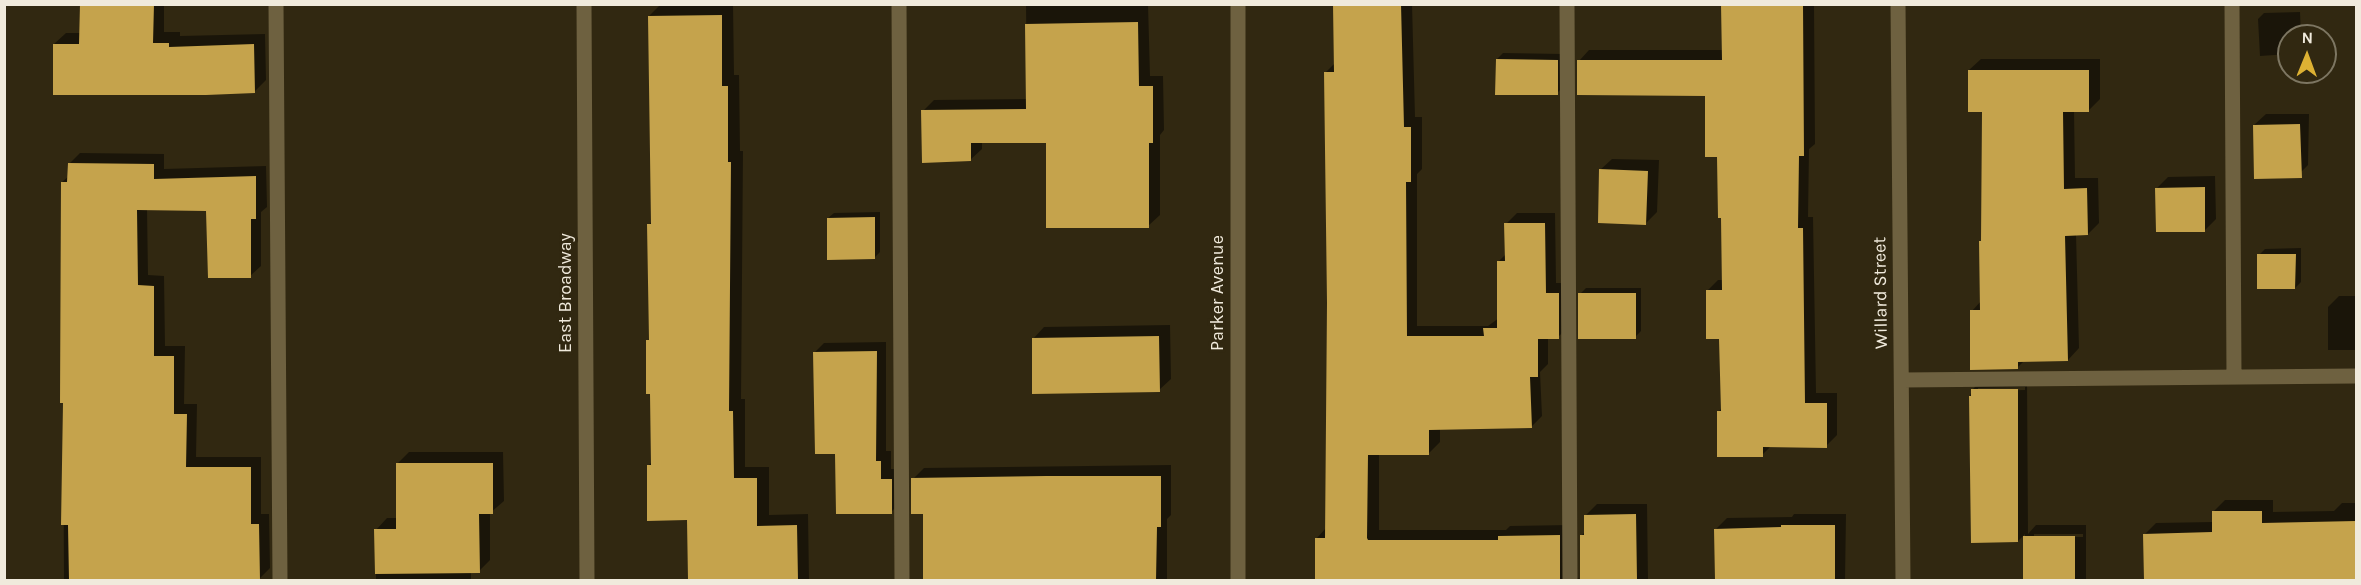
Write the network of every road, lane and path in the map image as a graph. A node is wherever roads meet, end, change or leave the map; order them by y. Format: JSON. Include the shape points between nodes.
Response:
{"nodes":[{"id":1,"x":276,"y":4,"type":"edge"},
{"id":2,"x":584,"y":4,"type":"edge"},
{"id":3,"x":899,"y":4,"type":"edge"},
{"id":4,"x":1238,"y":4,"type":"edge"},
{"id":5,"x":1567,"y":4,"type":"edge"},
{"id":6,"x":1898,"y":4,"type":"edge"},
{"id":7,"x":2232,"y":4,"type":"edge"},
{"id":8,"x":2356,"y":376,"type":"edge"},
{"id":9,"x":2235,"y":377,"type":"junction"},
{"id":10,"x":1902,"y":380,"type":"junction"},
{"id":11,"x":280,"y":580,"type":"edge"},
{"id":12,"x":587,"y":580,"type":"edge"},
{"id":13,"x":902,"y":580,"type":"edge"},
{"id":14,"x":1238,"y":580,"type":"edge"},
{"id":15,"x":1570,"y":580,"type":"edge"},
{"id":16,"x":1903,"y":580,"type":"edge"}],
"edges":[{"from":1,"to":11,"type":"street"},
{"from":2,"to":12,"type":"street","name":"East Broadway"},
{"from":3,"to":13,"type":"street"},
{"from":4,"to":14,"type":"street","name":"Parker Avenue"},
{"from":5,"to":15,"type":"street"},
{"from":6,"to":10,"type":"street","name":"Willard Street"},
{"from":7,"to":9,"type":"street"},
{"from":8,"to":9,"type":"street"},
{"from":9,"to":10,"type":"street"},
{"from":10,"to":16,"type":"street","name":"Willard Street"}]}
